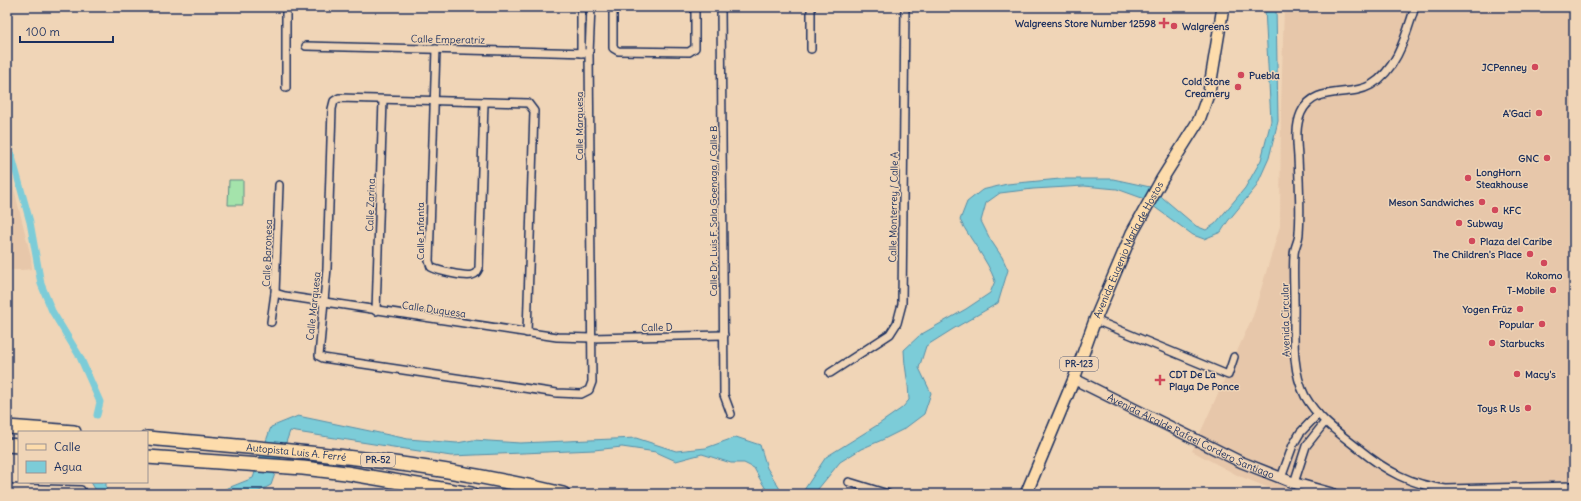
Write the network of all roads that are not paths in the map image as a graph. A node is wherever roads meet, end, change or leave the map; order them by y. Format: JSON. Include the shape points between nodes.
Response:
{"nodes":[{"id":1,"x":286,"y":7,"type":"edge"},
{"id":2,"x":581,"y":7,"type":"edge"},
{"id":3,"x":591,"y":7,"type":"edge"},
{"id":4,"x":613,"y":7,"type":"edge"},
{"id":5,"x":695,"y":7,"type":"edge"},
{"id":6,"x":721,"y":7,"type":"edge"},
{"id":7,"x":811,"y":7,"type":"edge"},
{"id":8,"x":905,"y":7,"type":"edge"},
{"id":9,"x":1223,"y":7,"type":"edge"},
{"id":10,"x":1415,"y":7,"type":"edge"},
{"id":11,"x":580,"y":20,"type":"junction"},
{"id":12,"x":590,"y":21,"type":"junction"},
{"id":13,"x":306,"y":46,"type":"dead end"},
{"id":14,"x":436,"y":49,"type":"junction"},
{"id":15,"x":811,"y":49,"type":"dead end"},
{"id":16,"x":580,"y":53,"type":"junction"},
{"id":17,"x":589,"y":53,"type":"junction"},
{"id":18,"x":286,"y":88,"type":"dead end"},
{"id":19,"x":384,"y":100,"type":"junction"},
{"id":20,"x":434,"y":100,"type":"junction"},
{"id":21,"x":484,"y":103,"type":"junction"},
{"id":22,"x":279,"y":185,"type":"dead end"},
{"id":23,"x":275,"y":293,"type":"junction"},
{"id":24,"x":324,"y":302,"type":"junction"},
{"id":25,"x":376,"y":311,"type":"junction"},
{"id":26,"x":1095,"y":320,"type":"junction"},
{"id":27,"x":271,"y":322,"type":"dead end"},
{"id":28,"x":527,"y":334,"type":"junction"},
{"id":29,"x":724,"y":335,"type":"junction"},
{"id":30,"x":591,"y":338,"type":"junction"},
{"id":31,"x":1234,"y":358,"type":"dead end"},
{"id":32,"x":830,"y":373,"type":"dead end"},
{"id":33,"x":1074,"y":379,"type":"junction"},
{"id":34,"x":730,"y":414,"type":"dead end"},
{"id":35,"x":1318,"y":414,"type":"junction"},
{"id":36,"x":1325,"y":422,"type":"junction"},
{"id":37,"x":7,"y":427,"type":"edge"},
{"id":38,"x":61,"y":431,"type":"edge"},
{"id":39,"x":148,"y":438,"type":"edge"},
{"id":40,"x":7,"y":445,"type":"edge"},
{"id":41,"x":18,"y":446,"type":"edge"},
{"id":42,"x":148,"y":457,"type":"edge"},
{"id":43,"x":1281,"y":478,"type":"junction"},
{"id":44,"x":849,"y":482,"type":"dead end"},
{"id":45,"x":1294,"y":483,"type":"junction"},
{"id":46,"x":1574,"y":486,"type":"edge"},
{"id":47,"x":7,"y":488,"type":"edge"},
{"id":48,"x":83,"y":494,"type":"edge"},
{"id":49,"x":471,"y":494,"type":"edge"},
{"id":50,"x":563,"y":494,"type":"edge"},
{"id":51,"x":888,"y":494,"type":"edge"},
{"id":52,"x":1026,"y":494,"type":"edge"},
{"id":53,"x":1333,"y":494,"type":"edge"}],
"edges":[{"from":1,"to":18,"type":"street"},
{"from":2,"to":11,"type":"street"},
{"from":3,"to":12,"type":"street","name":"Calle Marquesa"},
{"from":4,"to":5,"type":"street","via":[[613,48],[618,51],[689,52],[695,48]]},
{"from":6,"to":29,"type":"street","name":"Calle Dr. Luis F. Sala Goenaga / Calle B"},
{"from":7,"to":15,"type":"street"},
{"from":8,"to":32,"type":"street","name":"Calle Monterrey / Calle A","via":[[902,304],[897,323],[890,334]]},
{"from":9,"to":26,"type":"main road","name":"Avenida Eugenio María de Hostos","number":"PR-123","via":[[1209,92],[1199,120],[1132,233]]},
{"from":10,"to":35,"type":"street","name":"Avenida Circular","via":[[1400,49],[1382,76],[1370,85],[1350,91],[1319,95],[1305,106],[1299,118],[1299,235],[1294,255],[1295,341],[1298,375],[1305,396]]},
{"from":11,"to":12,"type":"street"},
{"from":11,"to":16,"type":"street"},
{"from":12,"to":17,"type":"street","name":"Calle Marquesa"},
{"from":13,"to":14,"type":"street","name":"Calle Emperatriz"},
{"from":14,"to":16,"type":"street","name":"Calle Emperatriz"},
{"from":14,"to":20,"type":"street","name":"Calle Infanta"},
{"from":16,"to":17,"type":"street","name":"Calle Emperatriz"},
{"from":17,"to":30,"type":"street","name":"Calle Marquesa"},
{"from":19,"to":20,"type":"street","name":"Calle Marquesa"},
{"from":19,"to":24,"type":"street","name":"Calle Marquesa","via":[[339,98],[334,101]]},
{"from":19,"to":25,"type":"street","name":"Calle Zarina"},
{"from":20,"to":21,"type":"street","name":"Calle Marquesa"},
{"from":20,"to":21,"type":"street","name":"Calle Infanta","via":[[428,261],[436,270],[471,275],[477,273],[479,268]]},
{"from":21,"to":28,"type":"street","name":"Calle Marquesa","via":[[528,103],[534,111]]},
{"from":22,"to":23,"type":"street","name":"Calle Baronesa"},
{"from":23,"to":24,"type":"street","name":"Calle Duquesa"},
{"from":23,"to":27,"type":"street","name":"Calle Baronesa"},
{"from":24,"to":25,"type":"street","name":"Calle Duquesa"},
{"from":24,"to":30,"type":"street","name":"Calle Marquesa","via":[[318,352],[323,358],[557,393],[581,394],[589,390],[592,382]]},
{"from":25,"to":28,"type":"street","name":"Calle Duquesa"},
{"from":26,"to":31,"type":"street","via":[[1228,375]]},
{"from":26,"to":33,"type":"main road","name":"Avenida Eugenio María de Hostos","number":"PR-123"},
{"from":28,"to":30,"type":"street","name":"Calle Duquesa"},
{"from":29,"to":30,"type":"street","name":"Calle D"},
{"from":29,"to":34,"type":"street","name":"Calle Dr. Luis F. Sala Goenaga / Calle B","via":[[724,395]]},
{"from":33,"to":43,"type":"street","name":"Avenida Alcalde Rafael Cordero Santiago","via":[[1241,462]]},
{"from":33,"to":52,"type":"main road","name":"Avenida Eugenio María de Hostos","number":"PR-123"},
{"from":35,"to":36,"type":"street","name":"Avenida Circular"},
{"from":35,"to":43,"type":"street","via":[[1300,433],[1293,445]]},
{"from":36,"to":45,"type":"street","via":[[1306,446]]},
{"from":36,"to":46,"type":"street","name":"Avenida Circular","via":[[1370,458],[1393,473],[1419,484],[1446,489]]},
{"from":37,"to":38,"type":"highway"},
{"from":39,"to":50,"type":"highway","name":"Autopista Luis A. Ferré","number":"PR-52","via":[[380,460]]},
{"from":40,"to":41,"type":"highway"},
{"from":42,"to":49,"type":"highway","name":"Autopista Luis A. Ferré","number":"PR-52","via":[[303,468]]},
{"from":43,"to":45,"type":"street","name":"Avenida Alcalde Rafael Cordero Santiago"},
{"from":44,"to":51,"type":"street"},
{"from":45,"to":53,"type":"street","name":"Avenida Alcalde Rafael Cordero Santiago"},
{"from":47,"to":48,"type":"street","via":[[81,490]]}]}
